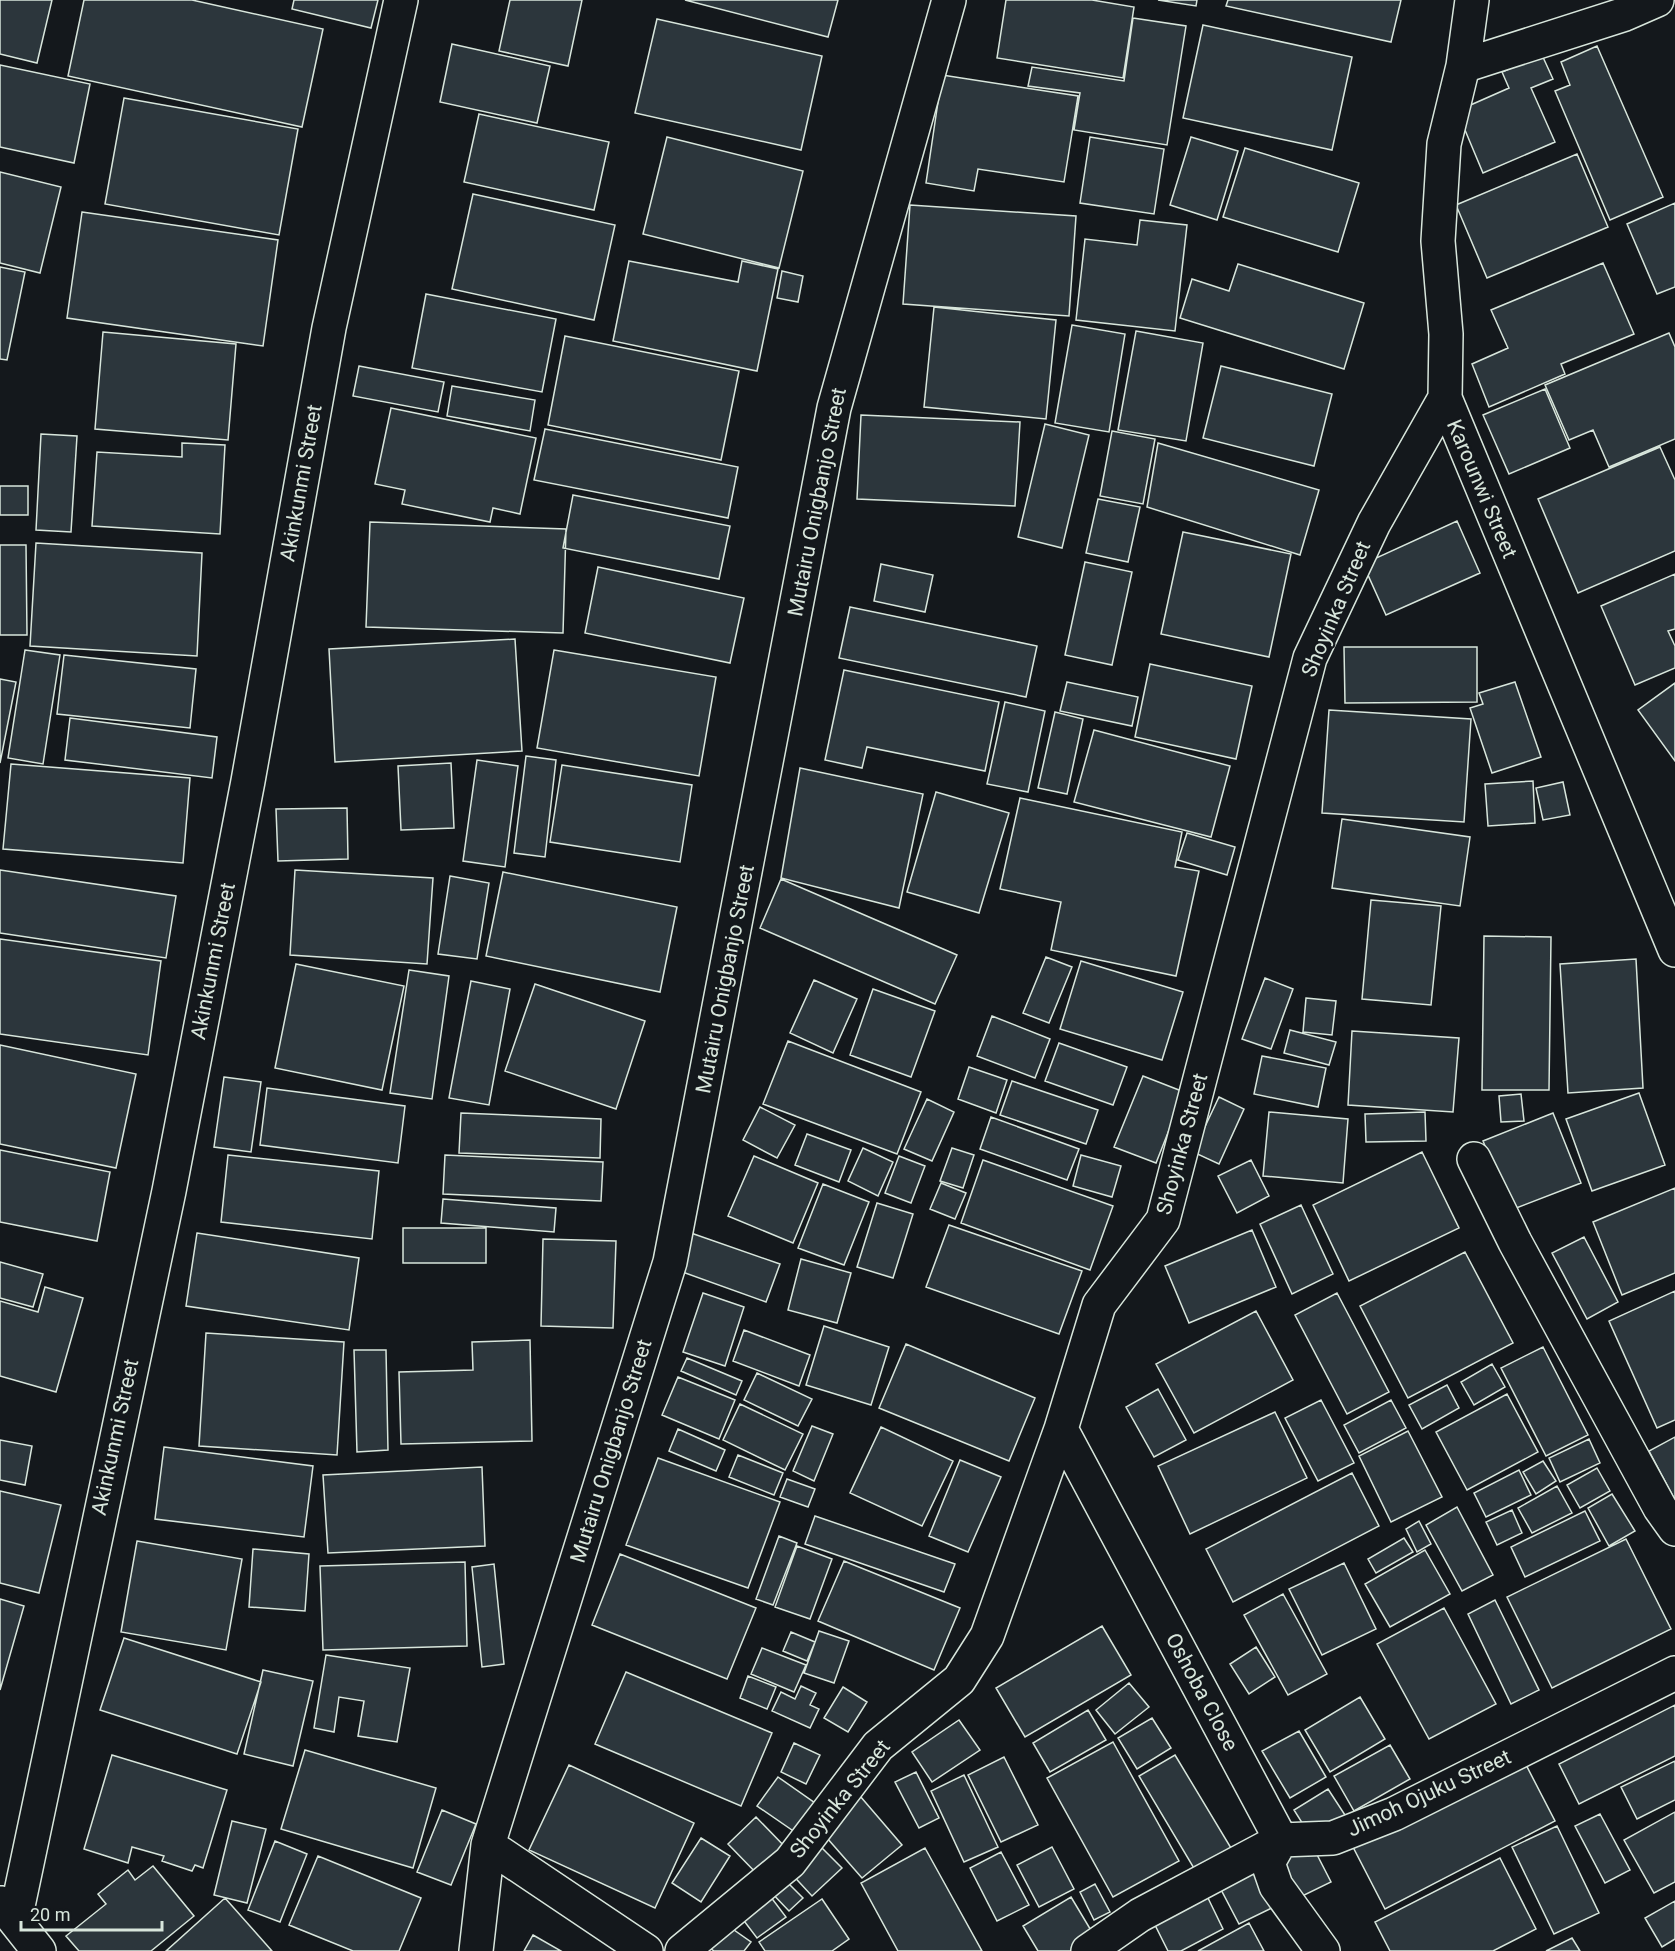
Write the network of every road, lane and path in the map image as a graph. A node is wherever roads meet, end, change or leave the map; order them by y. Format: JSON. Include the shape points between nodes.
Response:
{"nodes":[{"id":1,"x":401,"y":0,"type":"edge"},
{"id":2,"x":949,"y":0,"type":"edge"},
{"id":3,"x":1472,"y":0,"type":"edge"},
{"id":4,"x":1657,"y":0,"type":"edge"},
{"id":5,"x":1463,"y":66,"type":"junction"},
{"id":6,"x":1445,"y":398,"type":"junction"},
{"id":7,"x":1675,"y":950,"type":"edge"},
{"id":8,"x":1474,"y":1159,"type":"dead end"},
{"id":9,"x":1061,"y":1429,"type":"junction"},
{"id":10,"x":1675,"y":1529,"type":"edge"},
{"id":11,"x":1675,"y":1673,"type":"edge"},
{"id":12,"x":1281,"y":1839,"type":"junction"},
{"id":13,"x":488,"y":1845,"type":"junction"},
{"id":14,"x":8,"y":1911,"type":"edge"},
{"id":15,"x":39,"y":1951,"type":"edge"},
{"id":16,"x":476,"y":1951,"type":"edge"},
{"id":17,"x":646,"y":1951,"type":"edge"},
{"id":18,"x":682,"y":1951,"type":"edge"},
{"id":19,"x":1088,"y":1951,"type":"edge"},
{"id":20,"x":1323,"y":1951,"type":"edge"}],
"edges":[{"from":1,"to":14,"type":"street","name":"Akinkunmi Street","via":[[328,328],[248,781],[169,1191]]},
{"from":2,"to":13,"type":"street","name":"Mutairu Onigbanjo Street","via":[[834,408],[670,1262]]},
{"from":3,"to":5,"type":"street","name":"Karounwi Street"},
{"from":4,"to":5,"type":"street"},
{"from":5,"to":6,"type":"street","name":"Karounwi Street","via":[[1444,144],[1438,241],[1446,334]]},
{"from":6,"to":7,"type":"street","name":"Karounwi Street"},
{"from":6,"to":9,"type":"street","name":"Shoyinka Street","via":[[1374,523],[1310,658],[1163,1220],[1099,1305]]},
{"from":8,"to":10,"type":"street","via":[[1515,1242]]},
{"from":9,"to":12,"type":"street","name":"Oshoba Close"},
{"from":9,"to":18,"type":"street","name":"Shoyinka Street","via":[[987,1636],[960,1680],[879,1746],[790,1862]]},
{"from":11,"to":12,"type":"street","name":"Jimoh Ojuku Street","via":[[1394,1814],[1333,1838]]},
{"from":12,"to":19,"type":"street","name":"Jimoh Ojuku Street","via":[[1140,1915]]},
{"from":12,"to":20,"type":"street","via":[[1268,1863],[1276,1886]]},
{"from":13,"to":16,"type":"street","name":"Mutairu Onigbanjo Street"},
{"from":13,"to":17,"type":"street"},
{"from":14,"to":15,"type":"street"}]}
